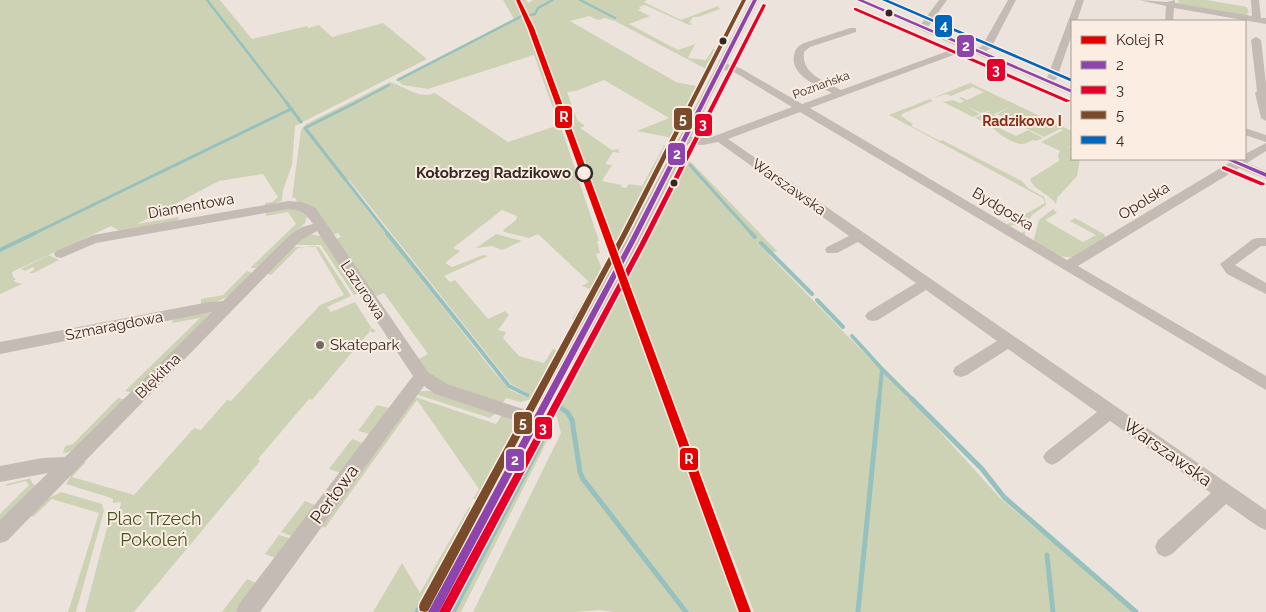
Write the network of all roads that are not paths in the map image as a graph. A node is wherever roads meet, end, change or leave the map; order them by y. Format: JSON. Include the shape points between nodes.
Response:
{"nodes":[{"id":1,"x":755,"y":0,"type":"edge"},
{"id":2,"x":859,"y":0,"type":"edge"},
{"id":3,"x":943,"y":0,"type":"edge"},
{"id":4,"x":1012,"y":0,"type":"edge"},
{"id":5,"x":1080,"y":0,"type":"edge"},
{"id":6,"x":1143,"y":0,"type":"edge"},
{"id":7,"x":1255,"y":0,"type":"edge"},
{"id":8,"x":1171,"y":2,"type":"edge"},
{"id":9,"x":1073,"y":20,"type":"edge"},
{"id":10,"x":1169,"y":20,"type":"edge"},
{"id":11,"x":1262,"y":20,"type":"edge"},
{"id":12,"x":1071,"y":25,"type":"edge"},
{"id":13,"x":921,"y":27,"type":"junction"},
{"id":14,"x":853,"y":30,"type":"dead end"},
{"id":15,"x":1246,"y":38,"type":"edge"},
{"id":16,"x":1261,"y":41,"type":"edge"},
{"id":17,"x":967,"y":47,"type":"junction"},
{"id":18,"x":978,"y":51,"type":"junction"},
{"id":19,"x":722,"y":66,"type":"junction"},
{"id":20,"x":1038,"y":77,"type":"junction"},
{"id":21,"x":1052,"y":78,"type":"junction"},
{"id":22,"x":1071,"y":82,"type":"edge"},
{"id":23,"x":1071,"y":92,"type":"edge"},
{"id":24,"x":840,"y":93,"type":"junction"},
{"id":25,"x":1260,"y":93,"type":"edge"},
{"id":26,"x":799,"y":108,"type":"junction"},
{"id":27,"x":1266,"y":118,"type":"edge"},
{"id":28,"x":1246,"y":131,"type":"edge"},
{"id":29,"x":719,"y":138,"type":"junction"},
{"id":30,"x":1266,"y":139,"type":"edge"},
{"id":31,"x":684,"y":140,"type":"junction"},
{"id":32,"x":1266,"y":146,"type":"edge"},
{"id":33,"x":1246,"y":155,"type":"edge"},
{"id":34,"x":1233,"y":161,"type":"edge"},
{"id":35,"x":1266,"y":175,"type":"edge"},
{"id":36,"x":320,"y":226,"type":"junction"},
{"id":37,"x":860,"y":236,"type":"junction"},
{"id":38,"x":1266,"y":242,"type":"edge"},
{"id":39,"x":832,"y":250,"type":"dead end"},
{"id":40,"x":61,"y":254,"type":"dead end"},
{"id":41,"x":1068,"y":266,"type":"junction"},
{"id":42,"x":927,"y":283,"type":"junction"},
{"id":43,"x":1266,"y":289,"type":"edge"},
{"id":44,"x":228,"y":306,"type":"junction"},
{"id":45,"x":873,"y":316,"type":"dead end"},
{"id":46,"x":1009,"y":341,"type":"junction"},
{"id":47,"x":0,"y":348,"type":"edge"},
{"id":48,"x":961,"y":371,"type":"dead end"},
{"id":49,"x":422,"y":376,"type":"junction"},
{"id":50,"x":1266,"y":384,"type":"edge"},
{"id":51,"x":1110,"y":411,"type":"junction"},
{"id":52,"x":536,"y":420,"type":"junction"},
{"id":53,"x":1052,"y":457,"type":"dead end"},
{"id":54,"x":68,"y":465,"type":"junction"},
{"id":55,"x":0,"y":474,"type":"edge"},
{"id":56,"x":1225,"y":492,"type":"junction"},
{"id":57,"x":1266,"y":521,"type":"edge"},
{"id":58,"x":0,"y":534,"type":"edge"},
{"id":59,"x":1165,"y":547,"type":"dead end"},
{"id":60,"x":247,"y":612,"type":"edge"},
{"id":61,"x":433,"y":612,"type":"edge"}],
"edges":[{"from":1,"to":19,"type":"street"},
{"from":2,"to":13,"type":"street"},
{"from":3,"to":13,"type":"street"},
{"from":4,"to":18,"type":"street","via":[[986,48]]},
{"from":5,"to":9,"type":"street"},
{"from":6,"to":8,"type":"street"},
{"from":7,"to":11,"type":"street"},
{"from":8,"to":10,"type":"street"},
{"from":8,"to":11,"type":"street"},
{"from":12,"to":21,"type":"street"},
{"from":13,"to":17,"type":"street"},
{"from":14,"to":24,"type":"street","via":[[802,47],[798,58],[804,72]]},
{"from":15,"to":16,"type":"street"},
{"from":16,"to":25,"type":"street"},
{"from":17,"to":18,"type":"street"},
{"from":17,"to":24,"type":"street","name":"Poznańska"},
{"from":18,"to":20,"type":"street"},
{"from":19,"to":26,"type":"street","name":"Bydgoska","via":[[736,70]]},
{"from":19,"to":31,"type":"street"},
{"from":20,"to":21,"type":"street"},
{"from":20,"to":23,"type":"street"},
{"from":21,"to":22,"type":"street"},
{"from":24,"to":26,"type":"street","name":"Poznańska"},
{"from":25,"to":27,"type":"street"},
{"from":26,"to":29,"type":"street","name":"Poznańska"},
{"from":26,"to":41,"type":"street","name":"Bydgoska"},
{"from":28,"to":30,"type":"street"},
{"from":29,"to":31,"type":"street","name":"Poznańska","via":[[704,142]]},
{"from":29,"to":37,"type":"street","name":"Warszawska"},
{"from":31,"to":52,"type":"street"},
{"from":32,"to":33,"type":"street","name":"Opolska"},
{"from":34,"to":35,"type":"street"},
{"from":34,"to":41,"type":"street","name":"Opolska"},
{"from":36,"to":40,"type":"street","name":"Diamentowa","via":[[305,207],[293,205],[93,239]]},
{"from":36,"to":44,"type":"street","name":"Błękitna","via":[[295,238]]},
{"from":36,"to":49,"type":"street","name":"Lazurowa"},
{"from":37,"to":39,"type":"street"},
{"from":37,"to":42,"type":"street","name":"Warszawska"},
{"from":38,"to":43,"type":"street","via":[[1258,242],[1227,264],[1232,271]]},
{"from":41,"to":50,"type":"street","name":"Bydgoska"},
{"from":42,"to":45,"type":"street"},
{"from":42,"to":46,"type":"street","name":"Warszawska"},
{"from":44,"to":47,"type":"street","name":"Szmaragdowa"},
{"from":44,"to":54,"type":"street","name":"Błękitna"},
{"from":46,"to":48,"type":"street"},
{"from":46,"to":51,"type":"street","name":"Warszawska"},
{"from":49,"to":52,"type":"street","name":"Lazurowa","via":[[441,389]]},
{"from":49,"to":60,"type":"street","name":"Perłowa"},
{"from":51,"to":53,"type":"street","name":"Warszawska"},
{"from":51,"to":56,"type":"street","name":"Warszawska"},
{"from":52,"to":61,"type":"street"},
{"from":54,"to":55,"type":"street","via":[[36,466]]},
{"from":54,"to":58,"type":"street","name":"Błękitna"},
{"from":56,"to":57,"type":"street","name":"Warszawska"},
{"from":56,"to":59,"type":"street","name":"Warszawska"}]}
